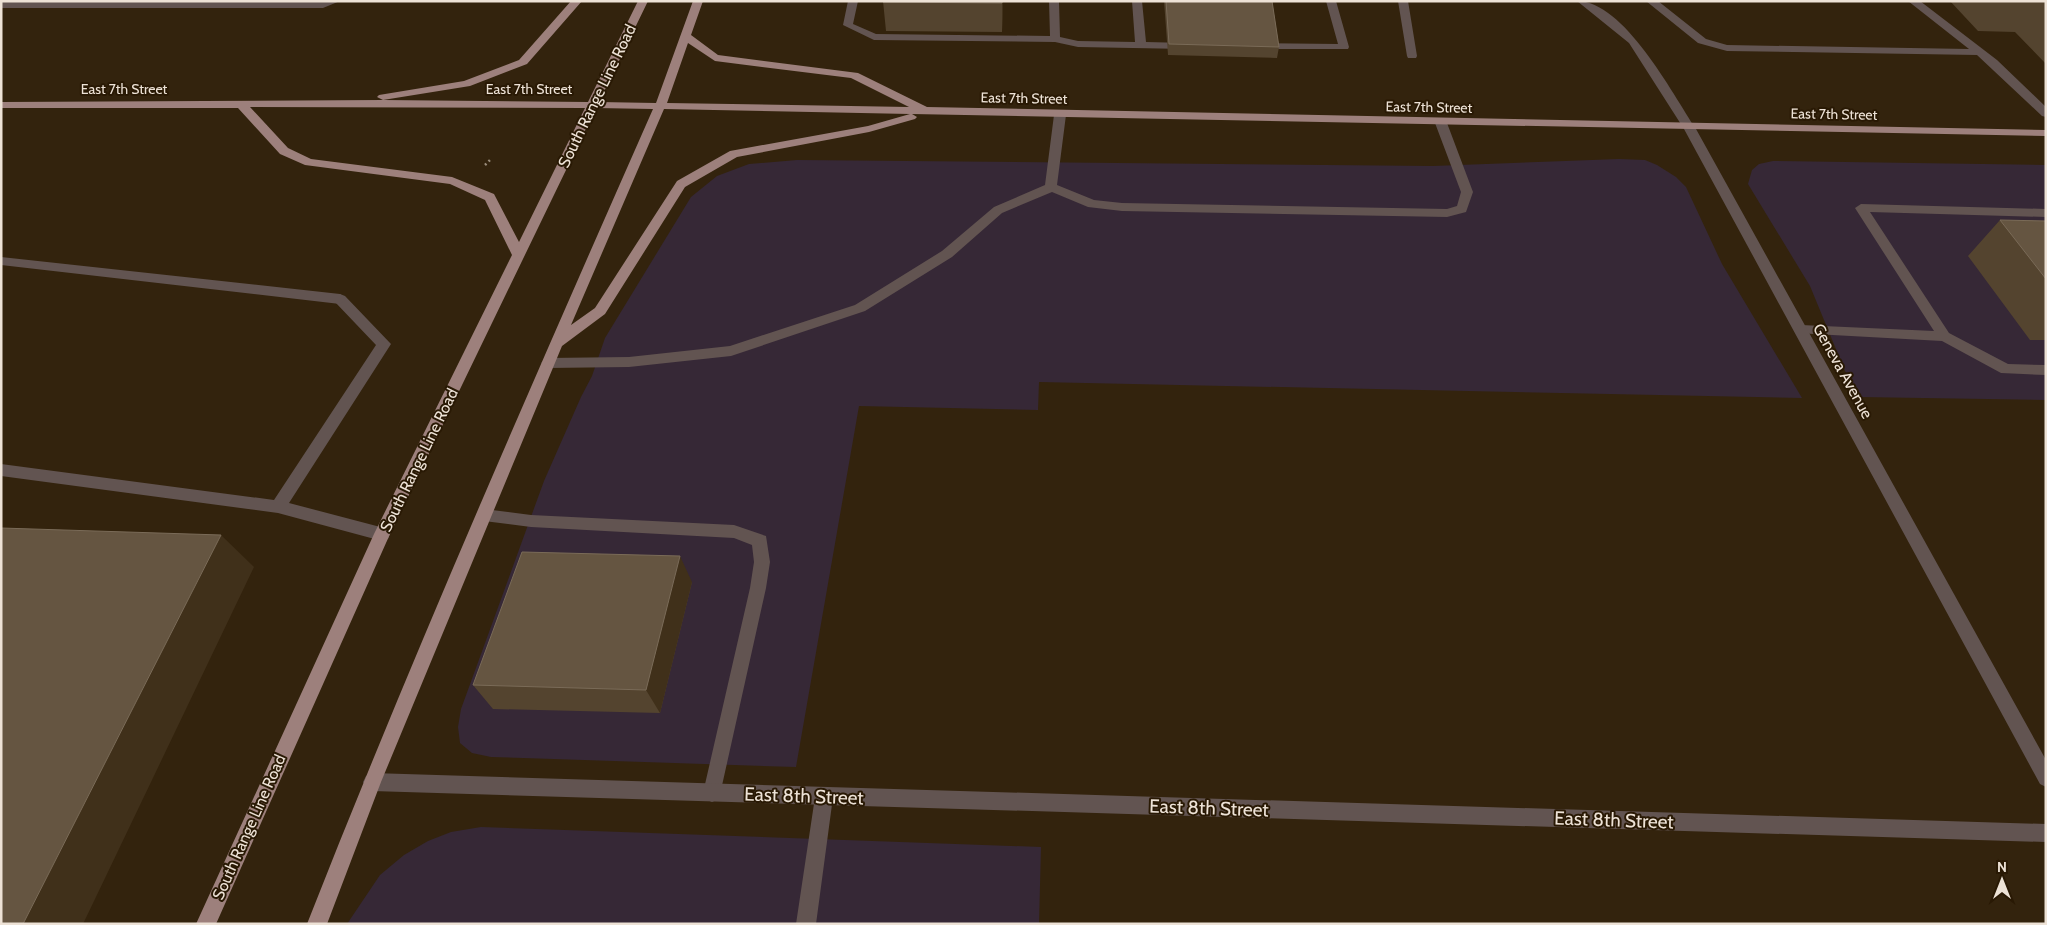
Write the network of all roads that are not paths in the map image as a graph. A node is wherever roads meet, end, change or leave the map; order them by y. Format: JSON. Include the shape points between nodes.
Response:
{"nodes":[{"id":1,"x":335,"y":1,"type":"edge"},
{"id":2,"x":577,"y":1,"type":"edge"},
{"id":3,"x":643,"y":1,"type":"edge"},
{"id":4,"x":698,"y":1,"type":"edge"},
{"id":5,"x":853,"y":1,"type":"edge"},
{"id":6,"x":1054,"y":1,"type":"edge"},
{"id":7,"x":1137,"y":1,"type":"edge"},
{"id":8,"x":1331,"y":1,"type":"edge"},
{"id":9,"x":1403,"y":1,"type":"edge"},
{"id":10,"x":1582,"y":1,"type":"edge"},
{"id":11,"x":1651,"y":1,"type":"edge"},
{"id":12,"x":1913,"y":1,"type":"edge"},
{"id":13,"x":270,"y":3,"type":"edge"},
{"id":14,"x":1,"y":4,"type":"edge"},
{"id":15,"x":684,"y":34,"type":"junction"},
{"id":16,"x":1054,"y":39,"type":"junction"},
{"id":17,"x":1141,"y":45,"type":"junction"},
{"id":18,"x":1199,"y":46,"type":"edge"},
{"id":19,"x":1247,"y":46,"type":"edge"},
{"id":20,"x":1977,"y":52,"type":"junction"},
{"id":21,"x":1412,"y":56,"type":"dead end"},
{"id":22,"x":340,"y":103,"type":"junction"},
{"id":23,"x":1,"y":105,"type":"edge"},
{"id":24,"x":242,"y":105,"type":"junction"},
{"id":25,"x":593,"y":105,"type":"junction"},
{"id":26,"x":660,"y":106,"type":"junction"},
{"id":27,"x":927,"y":112,"type":"junction"},
{"id":28,"x":2046,"y":114,"type":"edge"},
{"id":29,"x":1060,"y":115,"type":"junction"},
{"id":30,"x":1441,"y":123,"type":"junction"},
{"id":31,"x":1690,"y":129,"type":"junction"},
{"id":32,"x":2046,"y":133,"type":"edge"},
{"id":33,"x":1051,"y":187,"type":"junction"},
{"id":34,"x":2046,"y":213,"type":"edge"},
{"id":35,"x":519,"y":256,"type":"junction"},
{"id":36,"x":1,"y":261,"type":"edge"},
{"id":37,"x":1801,"y":330,"type":"junction"},
{"id":38,"x":1944,"y":336,"type":"junction"},
{"id":39,"x":557,"y":343,"type":"junction"},
{"id":40,"x":548,"y":363,"type":"junction"},
{"id":41,"x":2046,"y":370,"type":"edge"},
{"id":42,"x":1,"y":470,"type":"edge"},
{"id":43,"x":278,"y":506,"type":"junction"},
{"id":44,"x":484,"y":516,"type":"junction"},
{"id":45,"x":382,"y":534,"type":"junction"},
{"id":46,"x":2046,"y":778,"type":"edge"},
{"id":47,"x":372,"y":782,"type":"junction"},
{"id":48,"x":712,"y":793,"type":"junction"},
{"id":49,"x":824,"y":797,"type":"junction"},
{"id":50,"x":2046,"y":833,"type":"edge"},
{"id":51,"x":206,"y":924,"type":"edge"},
{"id":52,"x":317,"y":924,"type":"edge"},
{"id":53,"x":806,"y":924,"type":"edge"}],
"edges":[{"from":1,"to":13,"type":"street","via":[[323,4]]},
{"from":2,"to":22,"type":"main road","via":[[523,62],[466,84]]},
{"from":3,"to":25,"type":"main road","name":"South Range Line Road"},
{"from":4,"to":15,"type":"main road"},
{"from":5,"to":16,"type":"street","via":[[848,25],[874,37]]},
{"from":6,"to":16,"type":"street"},
{"from":7,"to":17,"type":"street"},
{"from":8,"to":19,"type":"street","via":[[1344,47]]},
{"from":9,"to":21,"type":"street"},
{"from":10,"to":31,"type":"street","name":"Geneva Avenue","via":[[1633,41]]},
{"from":11,"to":20,"type":"street","via":[[1702,41],[1727,48]]},
{"from":12,"to":20,"type":"street"},
{"from":13,"to":14,"type":"street"},
{"from":15,"to":26,"type":"main road"},
{"from":15,"to":27,"type":"main road","via":[[715,58],[854,76]]},
{"from":16,"to":17,"type":"street","via":[[1078,44]]},
{"from":17,"to":18,"type":"street"},
{"from":20,"to":28,"type":"street","via":[[1993,62]]},
{"from":22,"to":24,"type":"main road","name":"East 7th Street"},
{"from":22,"to":25,"type":"main road","name":"East 7th Street"},
{"from":23,"to":24,"type":"main road","name":"East 7th Street"},
{"from":24,"to":35,"type":"main road","via":[[284,151],[308,162],[452,181],[490,197]]},
{"from":25,"to":26,"type":"main road","name":"East 7th Street"},
{"from":25,"to":35,"type":"main road","name":"South Range Line Road"},
{"from":26,"to":27,"type":"main road","name":"East 7th Street"},
{"from":26,"to":39,"type":"main road"},
{"from":27,"to":29,"type":"main road","name":"East 7th Street"},
{"from":27,"to":39,"type":"main road","via":[[869,129],[734,154],[682,184],[600,311]]},
{"from":29,"to":30,"type":"main road","name":"East 7th Street"},
{"from":29,"to":33,"type":"street"},
{"from":30,"to":31,"type":"main road","name":"East 7th Street"},
{"from":30,"to":33,"type":"street","via":[[1467,192],[1462,208],[1447,213],[1122,207],[1092,204]]},
{"from":31,"to":32,"type":"main road","name":"East 7th Street"},
{"from":31,"to":37,"type":"street","name":"Geneva Avenue"},
{"from":33,"to":40,"type":"street","via":[[998,210],[947,254],[860,308],[731,351],[629,362]]},
{"from":34,"to":38,"type":"street","via":[[1862,208]]},
{"from":35,"to":45,"type":"main road","name":"South Range Line Road"},
{"from":36,"to":43,"type":"street","via":[[340,299],[384,344]]},
{"from":37,"to":38,"type":"street"},
{"from":37,"to":46,"type":"street","name":"Geneva Avenue"},
{"from":38,"to":41,"type":"street","via":[[2006,369]]},
{"from":39,"to":40,"type":"main road"},
{"from":40,"to":44,"type":"main road"},
{"from":42,"to":43,"type":"street"},
{"from":43,"to":45,"type":"street"},
{"from":44,"to":47,"type":"main road"},
{"from":44,"to":48,"type":"street","via":[[734,532],[760,541],[762,562],[758,588]]},
{"from":45,"to":51,"type":"main road","name":"South Range Line Road"},
{"from":47,"to":48,"type":"street","name":"East 8th Street"},
{"from":47,"to":52,"type":"main road"},
{"from":48,"to":49,"type":"street","name":"East 8th Street"},
{"from":49,"to":50,"type":"street","name":"East 8th Street"},
{"from":49,"to":53,"type":"street"}]}
